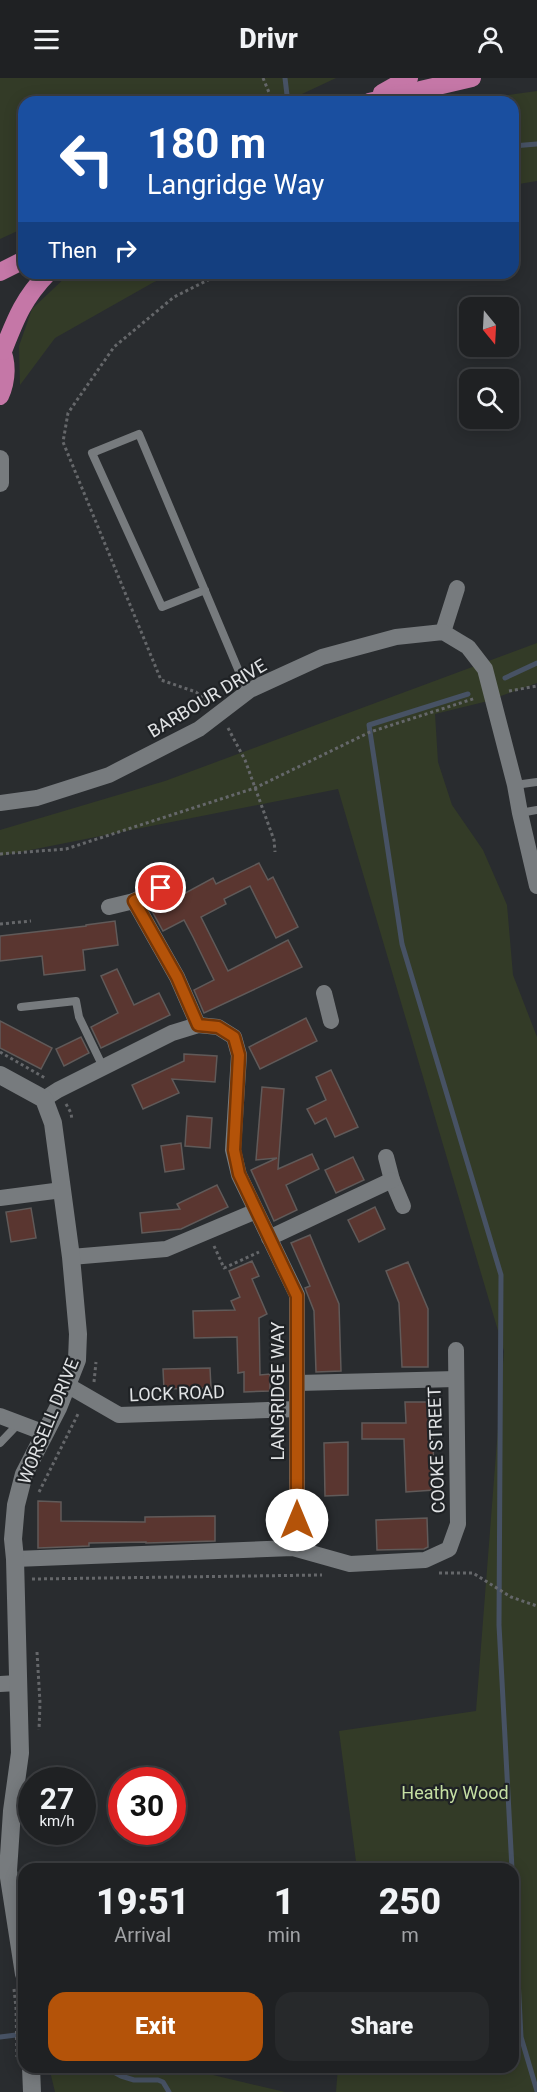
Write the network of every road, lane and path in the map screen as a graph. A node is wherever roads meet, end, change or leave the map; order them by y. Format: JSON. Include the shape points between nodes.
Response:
{"nodes":[{"id":1,"x":263,"y":78,"type":"edge"},
{"id":2,"x":409,"y":78,"type":"edge"},
{"id":3,"x":472,"y":78,"type":"edge"},
{"id":4,"x":270,"y":96,"type":"edge"},
{"id":5,"x":377,"y":96,"type":"edge"},
{"id":6,"x":392,"y":96,"type":"edge"},
{"id":7,"x":18,"y":263,"type":"edge"},
{"id":8,"x":0,"y":272,"type":"edge"},
{"id":9,"x":42,"y":279,"type":"edge"},
{"id":10,"x":210,"y":279,"type":"edge"},
{"id":11,"x":1,"y":348,"type":"edge"},
{"id":12,"x":0,"y":396,"type":"edge"},
{"id":13,"x":0,"y":459,"type":"edge"},
{"id":14,"x":0,"y":483,"type":"edge"},
{"id":15,"x":457,"y":588,"type":"dead end"},
{"id":16,"x":205,"y":590,"type":"junction"},
{"id":17,"x":443,"y":632,"type":"junction"},
{"id":18,"x":537,"y":686,"type":"edge"},
{"id":19,"x":250,"y":690,"type":"junction"},
{"id":20,"x":491,"y":691,"type":"junction"},
{"id":21,"x":210,"y":704,"type":"dead end"},
{"id":22,"x":226,"y":725,"type":"dead end"},
{"id":23,"x":537,"y":782,"type":"edge"},
{"id":24,"x":515,"y":785,"type":"junction"},
{"id":25,"x":255,"y":788,"type":"junction"},
{"id":26,"x":0,"y":803,"type":"edge"},
{"id":27,"x":537,"y":810,"type":"edge"},
{"id":28,"x":520,"y":813,"type":"junction"},
{"id":29,"x":275,"y":852,"type":"dead end"},
{"id":30,"x":0,"y":854,"type":"edge"},
{"id":31,"x":537,"y":886,"type":"edge"},
{"id":32,"x":161,"y":888,"type":"dead end"},
{"id":33,"x":134,"y":901,"type":"junction"},
{"id":34,"x":109,"y":908,"type":"dead end"},
{"id":35,"x":31,"y":921,"type":"dead end"},
{"id":36,"x":0,"y":924,"type":"edge"},
{"id":37,"x":324,"y":993,"type":"dead end"},
{"id":38,"x":21,"y":1007,"type":"dead end"},
{"id":39,"x":331,"y":1021,"type":"dead end"},
{"id":40,"x":198,"y":1025,"type":"junction"},
{"id":41,"x":103,"y":1067,"type":"junction"},
{"id":42,"x":0,"y":1075,"type":"edge"},
{"id":43,"x":44,"y":1099,"type":"junction"},
{"id":44,"x":386,"y":1157,"type":"dead end"},
{"id":45,"x":392,"y":1180,"type":"junction"},
{"id":46,"x":62,"y":1190,"type":"junction"},
{"id":47,"x":0,"y":1198,"type":"edge"},
{"id":48,"x":403,"y":1206,"type":"dead end"},
{"id":49,"x":256,"y":1211,"type":"junction"},
{"id":50,"x":208,"y":1233,"type":"junction"},
{"id":51,"x":273,"y":1245,"type":"junction"},
{"id":52,"x":71,"y":1257,"type":"junction"},
{"id":53,"x":456,"y":1350,"type":"dead end"},
{"id":54,"x":456,"y":1378,"type":"junction"},
{"id":55,"x":298,"y":1383,"type":"junction"},
{"id":56,"x":67,"y":1385,"type":"junction"},
{"id":57,"x":297,"y":1409,"type":"junction"},
{"id":58,"x":0,"y":1416,"type":"edge"},
{"id":59,"x":20,"y":1422,"type":"junction"},
{"id":60,"x":45,"y":1433,"type":"junction"},
{"id":61,"x":0,"y":1443,"type":"edge"},
{"id":62,"x":294,"y":1548,"type":"junction"},
{"id":63,"x":15,"y":1558,"type":"junction"},
{"id":64,"x":437,"y":1573,"type":"dead end"},
{"id":65,"x":330,"y":1575,"type":"dead end"},
{"id":66,"x":32,"y":1579,"type":"dead end"},
{"id":67,"x":537,"y":1606,"type":"edge"},
{"id":68,"x":9,"y":1684,"type":"edge"},
{"id":69,"x":18,"y":1935,"type":"edge"},
{"id":70,"x":16,"y":2008,"type":"dead end"},
{"id":71,"x":18,"y":2019,"type":"edge"},
{"id":72,"x":28,"y":2073,"type":"edge"},
{"id":73,"x":32,"y":2092,"type":"edge"}],
"edges":[{"from":1,"to":4,"type":"path"},
{"from":2,"to":5,"type":"highway"},
{"from":3,"to":6,"type":"highway"},
{"from":7,"to":8,"type":"highway"},
{"from":9,"to":11,"type":"highway","via":[[18,311]]},
{"from":10,"to":21,"type":"path","via":[[174,297],[114,347],[68,413],[63,441],[161,680],[196,692]]},
{"from":11,"to":12,"type":"highway","via":[[6,365]]},
{"from":13,"to":14,"type":"street"},
{"from":15,"to":17,"type":"street"},
{"from":16,"to":16,"type":"lane","via":[[139,434],[92,453],[162,607]]},
{"from":16,"to":19,"type":"lane"},
{"from":17,"to":19,"type":"street","name":"BARBOUR DRIVE","via":[[396,637],[322,657]]},
{"from":17,"to":20,"type":"street","via":[[468,647],[485,669]]},
{"from":18,"to":20,"type":"path"},
{"from":19,"to":26,"type":"street","name":"BARBOUR DRIVE","via":[[199,729],[109,775],[37,798]]},
{"from":20,"to":24,"type":"street"},
{"from":20,"to":25,"type":"path","via":[[370,732]]},
{"from":22,"to":25,"type":"path"},
{"from":23,"to":24,"type":"lane"},
{"from":24,"to":28,"type":"street"},
{"from":25,"to":29,"type":"path"},
{"from":25,"to":30,"type":"path","via":[[66,849]]},
{"from":27,"to":28,"type":"lane"},
{"from":28,"to":31,"type":"street"},
{"from":32,"to":33,"type":"street"},
{"from":33,"to":34,"type":"street"},
{"from":33,"to":40,"type":"street","via":[[177,977]]},
{"from":35,"to":36,"type":"path"},
{"from":37,"to":39,"type":"street"},
{"from":38,"to":41,"type":"lane","via":[[76,1001],[79,1017]]},
{"from":40,"to":41,"type":"street","via":[[172,1033]]},
{"from":40,"to":49,"type":"street","name":"LANGRIDGE WAY","via":[[218,1027],[234,1037],[239,1055],[234,1150],[239,1174]]},
{"from":41,"to":43,"type":"street"},
{"from":42,"to":43,"type":"street"},
{"from":43,"to":46,"type":"street","name":"WORSELL DRIVE","via":[[53,1124]]},
{"from":44,"to":45,"type":"street"},
{"from":45,"to":48,"type":"street"},
{"from":45,"to":51,"type":"street"},
{"from":46,"to":47,"type":"street"},
{"from":46,"to":52,"type":"street","name":"WORSELL DRIVE"},
{"from":49,"to":50,"type":"street"},
{"from":49,"to":51,"type":"street","name":"LANGRIDGE WAY"},
{"from":50,"to":51,"type":"path","via":[[224,1268],[266,1249],[268,1256]]},
{"from":50,"to":52,"type":"street","via":[[166,1250]]},
{"from":51,"to":55,"type":"street","name":"LANGRIDGE WAY","via":[[297,1296]]},
{"from":52,"to":56,"type":"street","name":"WORSELL DRIVE","via":[[78,1334],[77,1360]]},
{"from":53,"to":54,"type":"street"},
{"from":54,"to":55,"type":"street","name":"COOKE STREET"},
{"from":54,"to":62,"type":"street","name":"COOKE STREET","via":[[458,1524],[448,1549],[425,1560],[350,1564]]},
{"from":55,"to":57,"type":"street","name":"LANGRIDGE WAY"},
{"from":56,"to":57,"type":"street","name":"LOCK ROAD","via":[[119,1415]]},
{"from":56,"to":60,"type":"street","name":"WORSELL DRIVE"},
{"from":57,"to":62,"type":"street","name":"LANGRIDGE WAY"},
{"from":58,"to":59,"type":"street"},
{"from":59,"to":60,"type":"street"},
{"from":59,"to":61,"type":"lane"},
{"from":60,"to":63,"type":"street","name":"WORSELL DRIVE","via":[[24,1474],[16,1505]]},
{"from":62,"to":63,"type":"street"},
{"from":63,"to":68,"type":"street","name":"WORSELL DRIVE"},
{"from":64,"to":67,"type":"path","via":[[473,1573],[511,1597]]},
{"from":65,"to":66,"type":"path"},
{"from":68,"to":69,"type":"street","name":"WORSELL DRIVE","via":[[20,1753],[8,1870]]},
{"from":70,"to":71,"type":"path"},
{"from":72,"to":73,"type":"street"}]}
